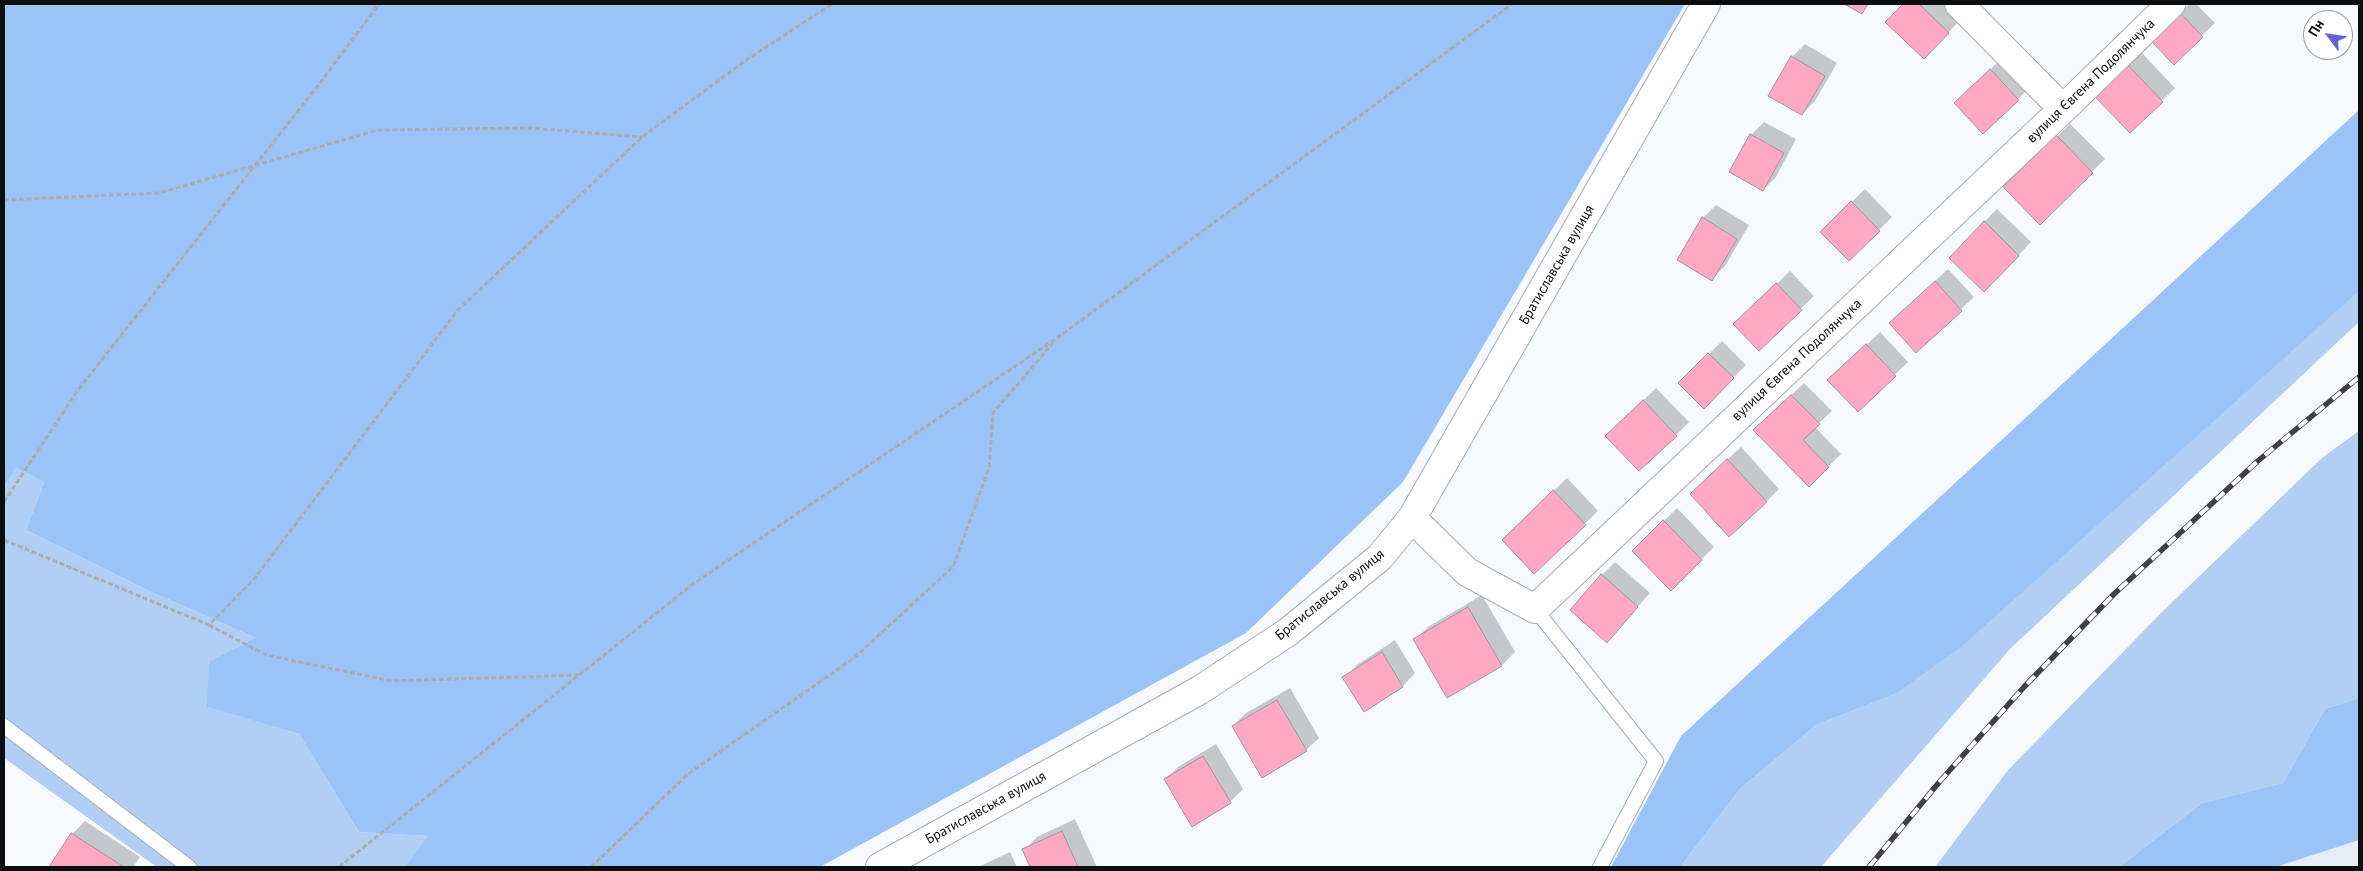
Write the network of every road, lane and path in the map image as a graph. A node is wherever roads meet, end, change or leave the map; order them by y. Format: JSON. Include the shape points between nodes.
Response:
{"nodes":[{"id":1,"x":379,"y":4,"type":"edge"},
{"id":2,"x":832,"y":4,"type":"edge"},
{"id":3,"x":1512,"y":4,"type":"edge"},
{"id":4,"x":1706,"y":4,"type":"edge"},
{"id":5,"x":1959,"y":4,"type":"edge"},
{"id":6,"x":2171,"y":4,"type":"edge"},
{"id":7,"x":2062,"y":109,"type":"junction"},
{"id":8,"x":642,"y":137,"type":"junction"},
{"id":9,"x":254,"y":167,"type":"junction"},
{"id":10,"x":4,"y":200,"type":"edge"},
{"id":11,"x":1057,"y":338,"type":"junction"},
{"id":12,"x":4,"y":502,"type":"edge"},
{"id":13,"x":1412,"y":518,"type":"junction"},
{"id":14,"x":4,"y":540,"type":"edge"},
{"id":15,"x":1535,"y":608,"type":"junction"},
{"id":16,"x":209,"y":625,"type":"junction"},
{"id":17,"x":580,"y":675,"type":"junction"},
{"id":18,"x":4,"y":726,"type":"edge"},
{"id":19,"x":189,"y":867,"type":"edge"},
{"id":20,"x":339,"y":867,"type":"edge"},
{"id":21,"x":592,"y":867,"type":"edge"},
{"id":22,"x":880,"y":867,"type":"edge"},
{"id":23,"x":1600,"y":867,"type":"edge"}],
"edges":[{"from":1,"to":9,"type":"path"},
{"from":2,"to":8,"type":"path","via":[[745,61]]},
{"from":3,"to":11,"type":"path"},
{"from":4,"to":13,"type":"street","name":"Братиславська вулиця"},
{"from":5,"to":7,"type":"street"},
{"from":6,"to":7,"type":"street","name":"вулиця Євгена Подолянчука"},
{"from":7,"to":15,"type":"street","name":"вулиця Євгена Подолянчука"},
{"from":8,"to":9,"type":"path","via":[[530,128],[378,130]]},
{"from":8,"to":16,"type":"path","via":[[458,310],[254,579]]},
{"from":9,"to":10,"type":"path","via":[[159,193]]},
{"from":9,"to":12,"type":"path","via":[[78,390]]},
{"from":11,"to":17,"type":"path","via":[[693,584]]},
{"from":11,"to":21,"type":"path","via":[[993,413],[989,468],[953,567],[854,658],[688,774]]},
{"from":13,"to":15,"type":"street","via":[[1467,572]]},
{"from":13,"to":22,"type":"street","name":"Братиславська вулиця","via":[[1380,557],[1288,632],[1200,690]]},
{"from":14,"to":16,"type":"path"},
{"from":15,"to":23,"type":"lane","via":[[1656,761]]},
{"from":16,"to":17,"type":"path","via":[[266,656],[392,681]]},
{"from":17,"to":20,"type":"path"},
{"from":18,"to":19,"type":"lane"}]}
